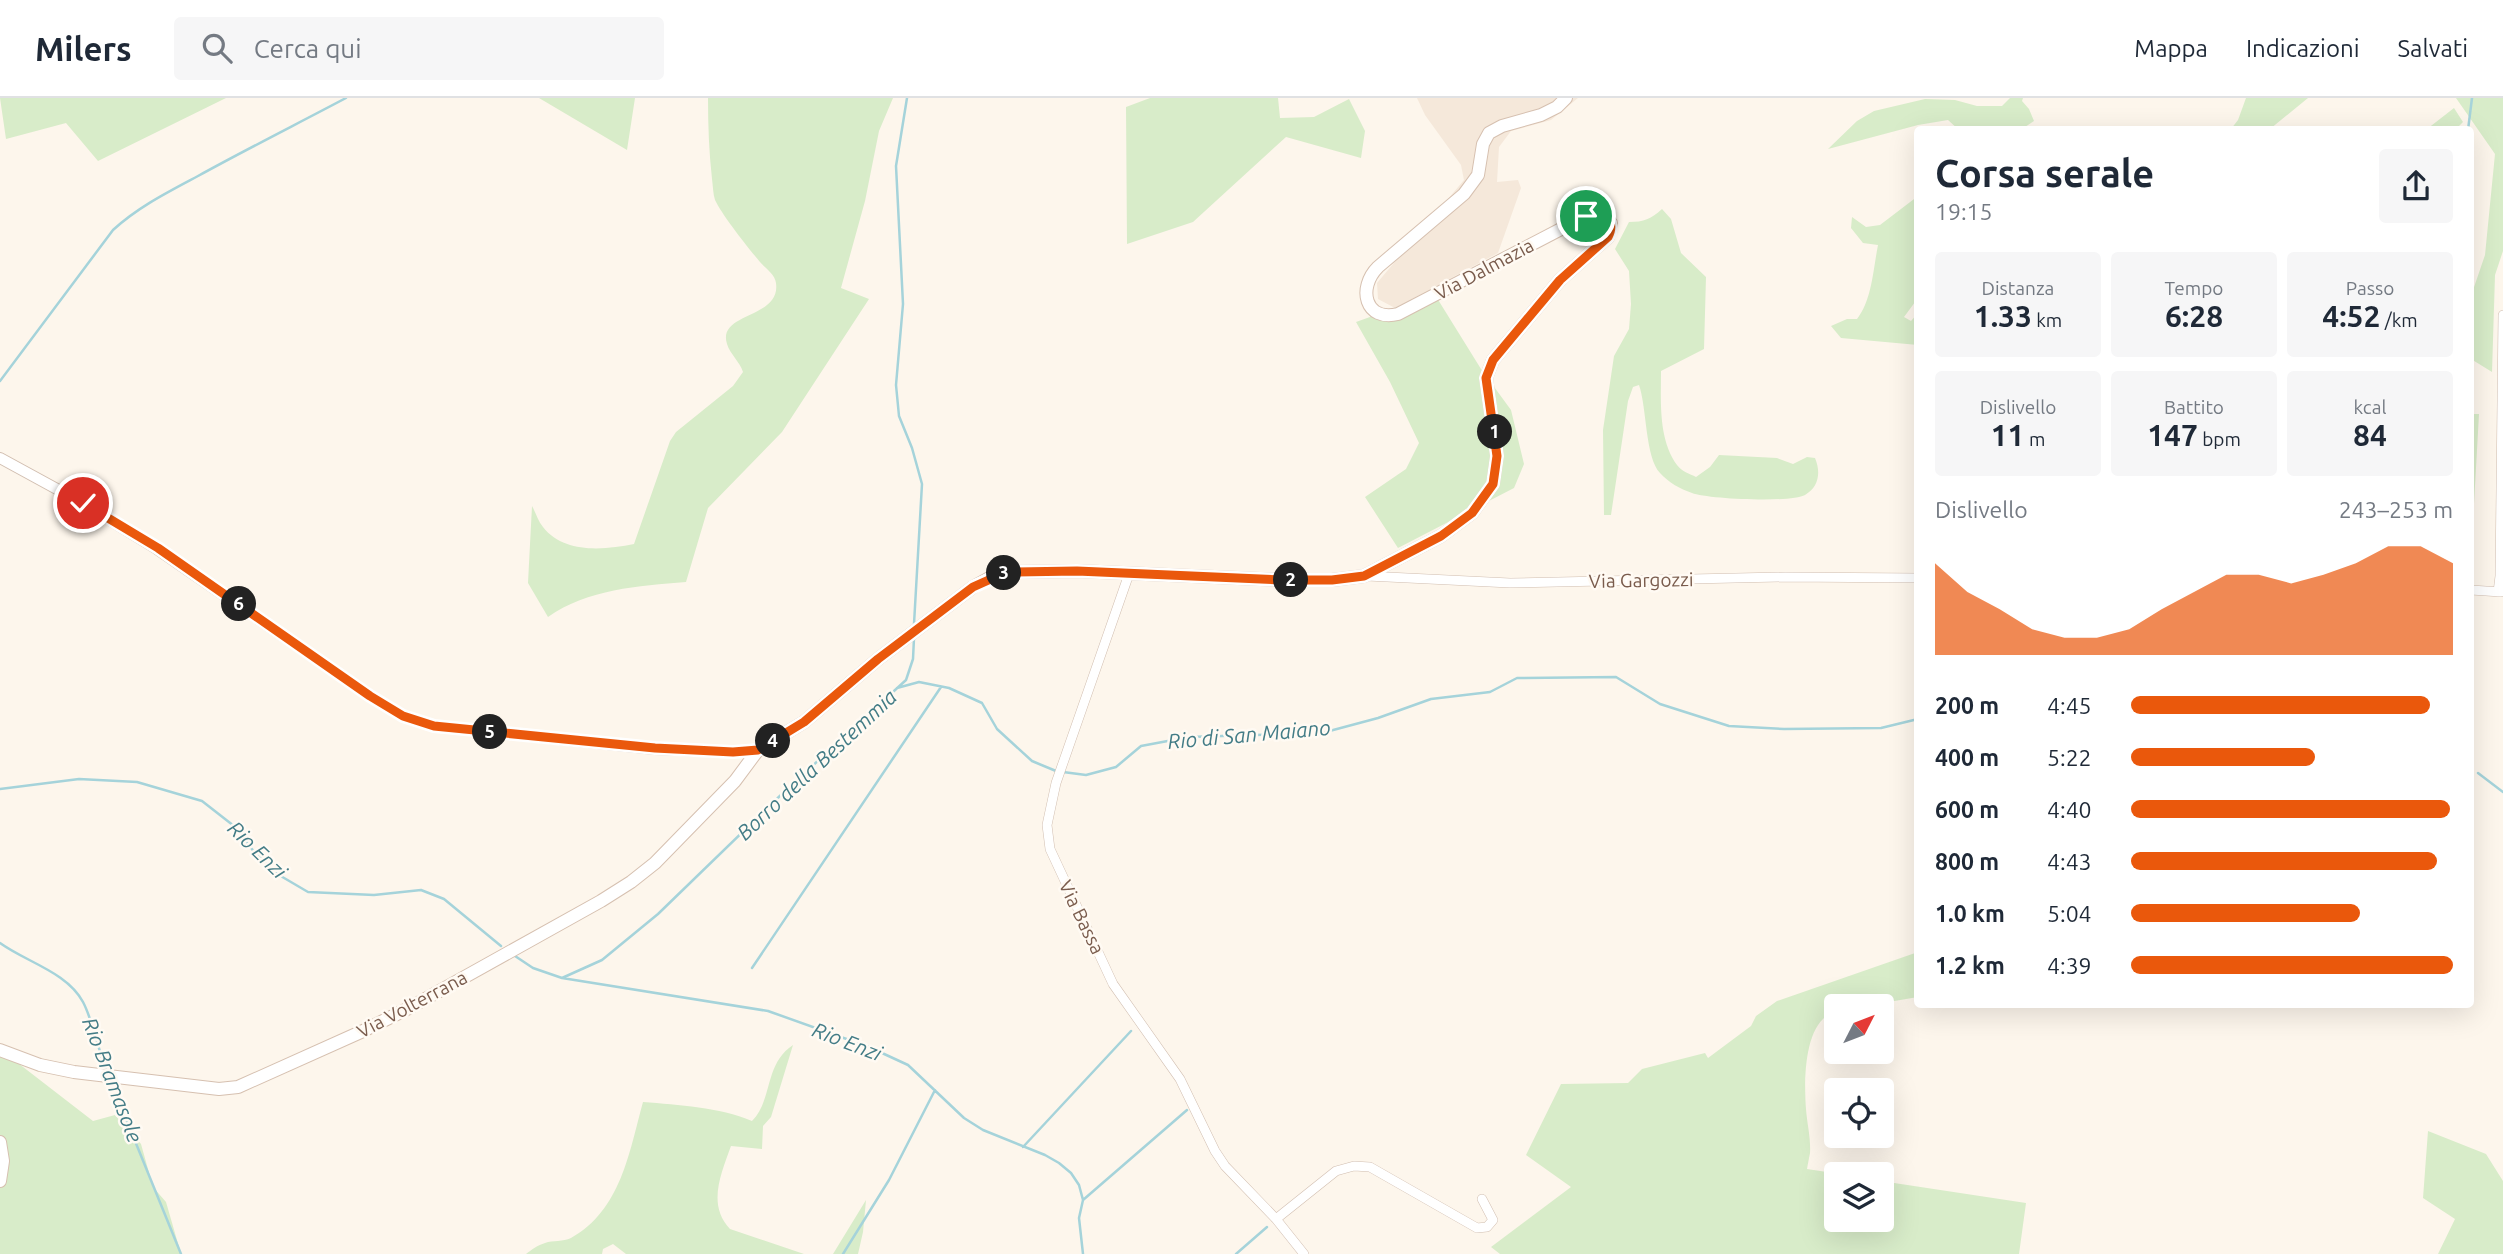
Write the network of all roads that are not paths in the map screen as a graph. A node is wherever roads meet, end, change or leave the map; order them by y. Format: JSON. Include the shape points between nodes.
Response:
{"nodes":[{"id":1,"x":1566,"y":98,"type":"edge"},
{"id":2,"x":2503,"y":315,"type":"edge"},
{"id":3,"x":0,"y":458,"type":"edge"},
{"id":4,"x":1129,"y":574,"type":"junction"},
{"id":5,"x":1364,"y":576,"type":"junction"},
{"id":6,"x":1914,"y":578,"type":"edge"},
{"id":7,"x":2474,"y":590,"type":"edge"},
{"id":8,"x":2500,"y":592,"type":"edge"},
{"id":9,"x":758,"y":750,"type":"junction"},
{"id":10,"x":0,"y":1050,"type":"edge"},
{"id":11,"x":0,"y":1142,"type":"edge"},
{"id":12,"x":0,"y":1181,"type":"edge"},
{"id":13,"x":1482,"y":1199,"type":"dead end"},
{"id":14,"x":1276,"y":1219,"type":"junction"},
{"id":15,"x":1304,"y":1254,"type":"edge"}],
"edges":[{"from":1,"to":5,"type":"main road","name":"Via Dalmazia","via":[[1541,115],[1489,133],[1478,175],[1464,194],[1367,281],[1369,303],[1389,316],[1586,216],[1602,215],[1611,223],[1608,237],[1560,280],[1493,360],[1486,378],[1497,456],[1493,484],[1472,513],[1441,536]]},
{"from":2,"to":8,"type":"street"},
{"from":3,"to":9,"type":"street","via":[[158,548],[403,716],[434,726],[655,748]]},
{"from":4,"to":5,"type":"main road","name":"Via Dalmazia","via":[[1282,580]]},
{"from":4,"to":9,"type":"main road","name":"Via Dalmazia","via":[[1010,572],[990,577],[804,722]]},
{"from":4,"to":14,"type":"street","name":"Via Bassa","via":[[1056,783],[1047,825],[1050,849],[1113,984],[1180,1079],[1214,1151]]},
{"from":5,"to":6,"type":"street","name":"Via Gargozzi","via":[[1510,583]]},
{"from":7,"to":8,"type":"street"},
{"from":9,"to":10,"type":"main road","name":"Via Volterrana","via":[[734,781],[631,882],[363,1031],[238,1087],[108,1077],[40,1065]]},
{"from":11,"to":12,"type":"main road"},
{"from":13,"to":14,"type":"street","via":[[1493,1220],[1488,1227],[1477,1228],[1370,1167],[1354,1166],[1336,1171]]},
{"from":14,"to":15,"type":"street","name":"Via Bassa"}]}
